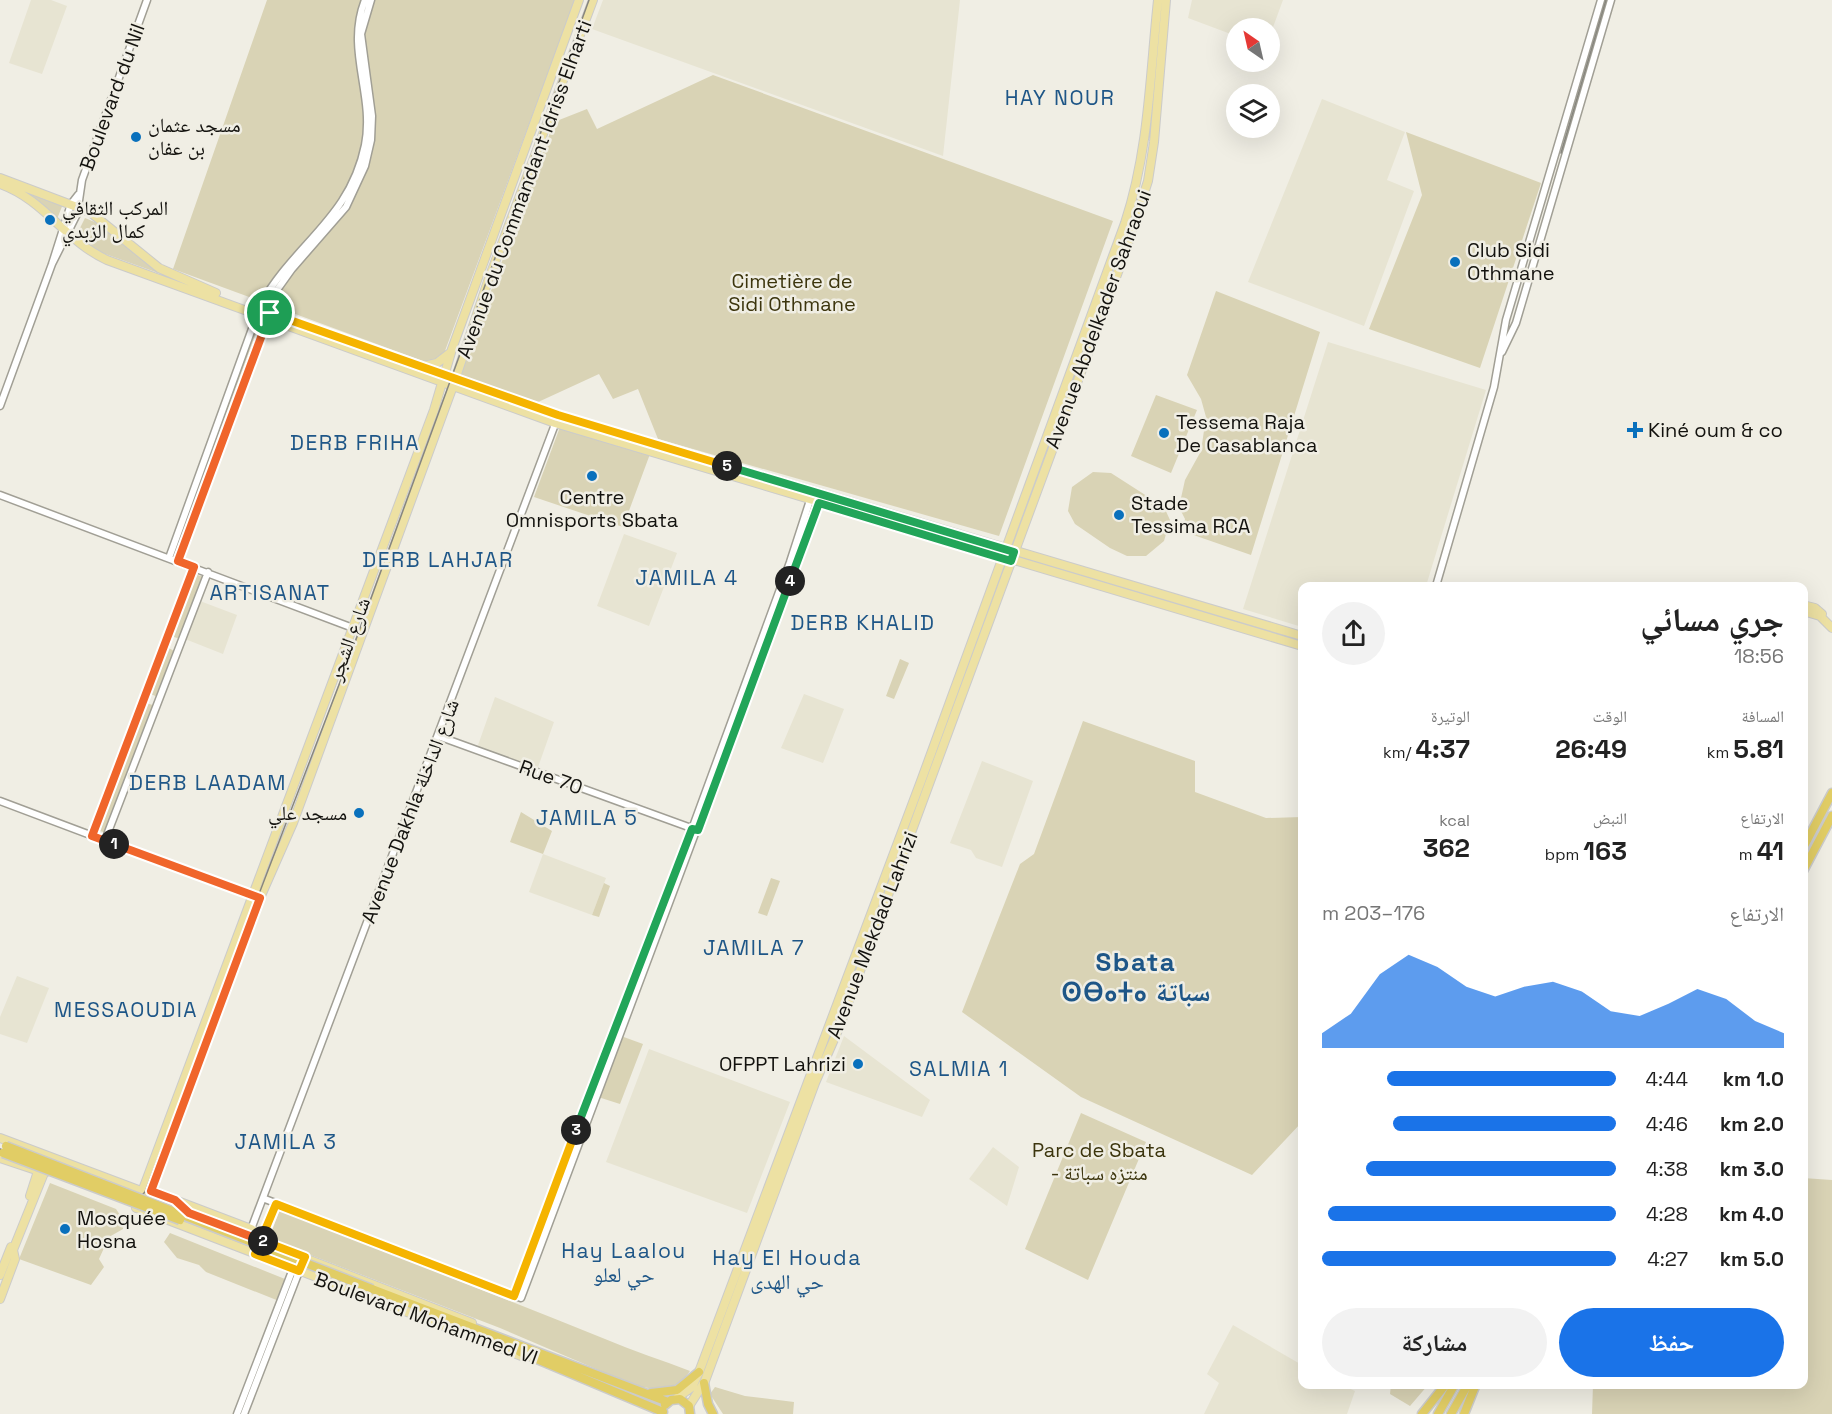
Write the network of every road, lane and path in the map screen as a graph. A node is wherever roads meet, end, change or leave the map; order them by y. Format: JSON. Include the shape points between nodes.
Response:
{"nodes":[{"id":1,"x":147,"y":0,"type":"edge"},
{"id":2,"x":364,"y":0,"type":"edge"},
{"id":3,"x":370,"y":0,"type":"edge"},
{"id":4,"x":579,"y":0,"type":"edge"},
{"id":5,"x":593,"y":0,"type":"edge"},
{"id":6,"x":1158,"y":0,"type":"edge"},
{"id":7,"x":1166,"y":0,"type":"edge"},
{"id":8,"x":1601,"y":0,"type":"edge"},
{"id":9,"x":1611,"y":0,"type":"edge"},
{"id":10,"x":0,"y":178,"type":"edge"},
{"id":11,"x":0,"y":184,"type":"edge"},
{"id":12,"x":75,"y":205,"type":"junction"},
{"id":13,"x":1538,"y":213,"type":"junction"},
{"id":14,"x":1546,"y":217,"type":"junction"},
{"id":15,"x":65,"y":232,"type":"junction"},
{"id":16,"x":1097,"y":297,"type":"junction"},
{"id":17,"x":1107,"y":301,"type":"junction"},
{"id":18,"x":258,"y":311,"type":"junction"},
{"id":19,"x":269,"y":315,"type":"junction"},
{"id":20,"x":1083,"y":334,"type":"junction"},
{"id":21,"x":1092,"y":338,"type":"junction"},
{"id":22,"x":452,"y":349,"type":"junction"},
{"id":23,"x":1502,"y":353,"type":"junction"},
{"id":24,"x":422,"y":366,"type":"junction"},
{"id":25,"x":443,"y":378,"type":"junction"},
{"id":26,"x":454,"y":382,"type":"junction"},
{"id":27,"x":0,"y":406,"type":"edge"},
{"id":28,"x":556,"y":419,"type":"junction"},
{"id":29,"x":585,"y":428,"type":"junction"},
{"id":30,"x":818,"y":492,"type":"junction"},
{"id":31,"x":0,"y":495,"type":"edge"},
{"id":32,"x":815,"y":502,"type":"junction"},
{"id":33,"x":1005,"y":549,"type":"junction"},
{"id":34,"x":1014,"y":552,"type":"junction"},
{"id":35,"x":169,"y":558,"type":"junction"},
{"id":36,"x":1007,"y":560,"type":"junction"},
{"id":37,"x":178,"y":561,"type":"junction"},
{"id":38,"x":194,"y":567,"type":"junction"},
{"id":39,"x":208,"y":572,"type":"junction"},
{"id":40,"x":1437,"y":582,"type":"edge"},
{"id":41,"x":1810,"y":610,"type":"edge"},
{"id":42,"x":1832,"y":623,"type":"edge"},
{"id":43,"x":353,"y":628,"type":"junction"},
{"id":44,"x":1832,"y":628,"type":"edge"},
{"id":45,"x":1298,"y":635,"type":"edge"},
{"id":46,"x":1298,"y":645,"type":"edge"},
{"id":47,"x":438,"y":736,"type":"junction"},
{"id":48,"x":1832,"y":793,"type":"edge"},
{"id":49,"x":0,"y":801,"type":"edge"},
{"id":50,"x":1832,"y":816,"type":"edge"},
{"id":51,"x":695,"y":829,"type":"junction"},
{"id":52,"x":92,"y":836,"type":"junction"},
{"id":53,"x":1808,"y":839,"type":"edge"},
{"id":54,"x":105,"y":840,"type":"junction"},
{"id":55,"x":1808,"y":862,"type":"edge"},
{"id":56,"x":257,"y":897,"type":"junction"},
{"id":57,"x":0,"y":1138,"type":"edge"},
{"id":58,"x":0,"y":1144,"type":"edge"},
{"id":59,"x":0,"y":1152,"type":"edge"},
{"id":60,"x":48,"y":1157,"type":"junction"},
{"id":61,"x":0,"y":1158,"type":"edge"},
{"id":62,"x":41,"y":1172,"type":"junction"},
{"id":63,"x":141,"y":1191,"type":"junction"},
{"id":64,"x":151,"y":1191,"type":"junction"},
{"id":65,"x":265,"y":1199,"type":"junction"},
{"id":66,"x":276,"y":1204,"type":"junction"},
{"id":67,"x":139,"y":1209,"type":"junction"},
{"id":68,"x":250,"y":1232,"type":"junction"},
{"id":69,"x":261,"y":1240,"type":"junction"},
{"id":70,"x":243,"y":1250,"type":"junction"},
{"id":71,"x":255,"y":1254,"type":"junction"},
{"id":72,"x":302,"y":1256,"type":"junction"},
{"id":73,"x":296,"y":1270,"type":"junction"},
{"id":74,"x":0,"y":1275,"type":"edge"},
{"id":75,"x":372,"y":1291,"type":"junction"},
{"id":76,"x":514,"y":1296,"type":"junction"},
{"id":77,"x":0,"y":1299,"type":"edge"},
{"id":78,"x":508,"y":1341,"type":"junction"},
{"id":79,"x":549,"y":1364,"type":"junction"},
{"id":80,"x":699,"y":1372,"type":"junction"},
{"id":81,"x":704,"y":1383,"type":"junction"},
{"id":82,"x":1442,"y":1389,"type":"edge"},
{"id":83,"x":1452,"y":1389,"type":"edge"},
{"id":84,"x":1465,"y":1389,"type":"edge"},
{"id":85,"x":1474,"y":1389,"type":"edge"},
{"id":86,"x":639,"y":1392,"type":"junction"},
{"id":87,"x":677,"y":1398,"type":"junction"},
{"id":88,"x":668,"y":1402,"type":"junction"},
{"id":89,"x":691,"y":1411,"type":"edge"},
{"id":90,"x":663,"y":1413,"type":"edge"},
{"id":91,"x":237,"y":1414,"type":"edge"},
{"id":92,"x":244,"y":1414,"type":"edge"},
{"id":93,"x":713,"y":1414,"type":"edge"},
{"id":94,"x":1422,"y":1414,"type":"edge"},
{"id":95,"x":1438,"y":1414,"type":"edge"},
{"id":96,"x":1451,"y":1414,"type":"edge"},
{"id":97,"x":1464,"y":1414,"type":"edge"}],
"edges":[{"from":1,"to":12,"type":"street","name":"Boulevard du Nil"},
{"from":2,"to":18,"type":"street","via":[[356,38],[368,113],[359,167],[340,207],[284,270]]},
{"from":3,"to":19,"type":"street","via":[[361,34],[372,116],[365,166],[340,215],[280,285]]},
{"from":4,"to":22,"type":"main road","name":"Avenue du Commandant Idriss Elharti"},
{"from":5,"to":26,"type":"main road","name":"Avenue du Commandant Idriss Elharti"},
{"from":6,"to":16,"type":"main road","name":"Avenue Abdelkader Sahraoui","via":[[1138,180]]},
{"from":7,"to":17,"type":"main road","name":"Avenue Abdelkader Sahraoui","via":[[1148,181]]},
{"from":8,"to":13,"type":"street"},
{"from":9,"to":14,"type":"street"},
{"from":10,"to":12,"type":"main road"},
{"from":11,"to":15,"type":"main road","via":[[30,198]]},
{"from":12,"to":15,"type":"street","name":"Boulevard du Nil"},
{"from":12,"to":18,"type":"main road","via":[[107,224],[165,272]]},
{"from":13,"to":14,"type":"street"},
{"from":13,"to":23,"type":"street","via":[[1504,330]]},
{"from":14,"to":23,"type":"street","via":[[1516,323]]},
{"from":15,"to":18,"type":"main road","via":[[114,263]]},
{"from":15,"to":27,"type":"street","name":"Boulevard du Nil"},
{"from":16,"to":17,"type":"main road"},
{"from":16,"to":20,"type":"main road","name":"Avenue Abdelkader Sahraoui"},
{"from":17,"to":21,"type":"main road","name":"Avenue Abdelkader Sahraoui"},
{"from":18,"to":19,"type":"main road"},
{"from":18,"to":35,"type":"street"},
{"from":19,"to":24,"type":"main road"},
{"from":19,"to":25,"type":"main road"},
{"from":19,"to":37,"type":"street"},
{"from":20,"to":21,"type":"main road"},
{"from":20,"to":33,"type":"main road","name":"Avenue Abdelkader Sahraoui"},
{"from":21,"to":34,"type":"main road","name":"Avenue Abdelkader Sahraoui"},
{"from":22,"to":24,"type":"main road","via":[[443,360]]},
{"from":22,"to":25,"type":"main road","name":"Avenue du Commandant Idriss Elharti"},
{"from":23,"to":40,"type":"street"},
{"from":24,"to":25,"type":"main road"},
{"from":25,"to":26,"type":"main road"},
{"from":25,"to":43,"type":"main road","name":"شارع الشجر"},
{"from":26,"to":28,"type":"main road"},
{"from":26,"to":56,"type":"main road","name":"شارع الشجر","via":[[292,823]]},
{"from":28,"to":29,"type":"main road"},
{"from":28,"to":47,"type":"street","name":"Avenue Dakhla شارع الداخلة"},
{"from":29,"to":30,"type":"main road"},
{"from":29,"to":32,"type":"main road"},
{"from":30,"to":32,"type":"street"},
{"from":30,"to":33,"type":"main road"},
{"from":31,"to":35,"type":"street"},
{"from":32,"to":36,"type":"main road"},
{"from":32,"to":51,"type":"street"},
{"from":33,"to":34,"type":"main road"},
{"from":33,"to":36,"type":"main road","name":"Avenue Abdelkader Sahraoui"},
{"from":34,"to":36,"type":"main road","name":"Avenue Abdelkader Sahraoui"},
{"from":34,"to":45,"type":"main road"},
{"from":35,"to":37,"type":"street"},
{"from":36,"to":46,"type":"main road"},
{"from":36,"to":80,"type":"main road","name":"Avenue Mekdad Lahrizi"},
{"from":36,"to":81,"type":"main road","name":"Avenue Mekdad Lahrizi"},
{"from":37,"to":38,"type":"street"},
{"from":38,"to":39,"type":"street"},
{"from":38,"to":52,"type":"street"},
{"from":39,"to":43,"type":"street"},
{"from":39,"to":54,"type":"street"},
{"from":41,"to":42,"type":"main road"},
{"from":41,"to":44,"type":"main road"},
{"from":43,"to":56,"type":"main road","name":"شارع الشجر"},
{"from":47,"to":51,"type":"street","name":"Rue 70"},
{"from":47,"to":65,"type":"street","name":"Avenue Dakhla شارع الداخلة"},
{"from":48,"to":53,"type":"highway"},
{"from":49,"to":52,"type":"street"},
{"from":50,"to":55,"type":"highway"},
{"from":51,"to":76,"type":"street"},
{"from":51,"to":76,"type":"street","via":[[522,1297]]},
{"from":52,"to":54,"type":"street"},
{"from":54,"to":56,"type":"street"},
{"from":56,"to":63,"type":"main road"},
{"from":56,"to":64,"type":"main road"},
{"from":57,"to":60,"type":"main road","name":"Boulevard Mohammed VI"},
{"from":58,"to":75,"type":"highway","bridge":true},
{"from":59,"to":75,"type":"highway","bridge":true},
{"from":60,"to":62,"type":"main road"},
{"from":60,"to":63,"type":"main road","name":"Boulevard Mohammed VI"},
{"from":61,"to":62,"type":"main road","name":"Boulevard Mohammed VI"},
{"from":62,"to":67,"type":"main road","name":"Boulevard Mohammed VI"},
{"from":62,"to":74,"type":"main road"},
{"from":62,"to":77,"type":"main road"},
{"from":63,"to":64,"type":"main road","name":"Boulevard Mohammed VI"},
{"from":63,"to":67,"type":"main road"},
{"from":64,"to":67,"type":"main road"},
{"from":64,"to":68,"type":"main road","name":"Boulevard Mohammed VI"},
{"from":65,"to":66,"type":"street"},
{"from":65,"to":68,"type":"street","name":"Avenue Dakhla شارع الداخلة"},
{"from":66,"to":69,"type":"street"},
{"from":66,"to":76,"type":"street"},
{"from":67,"to":70,"type":"main road","name":"Boulevard Mohammed VI"},
{"from":68,"to":69,"type":"main road","name":"Boulevard Mohammed VI","via":[[260,1234]]},
{"from":68,"to":70,"type":"street","name":"Avenue Dakhla شارع الداخلة"},
{"from":69,"to":71,"type":"street"},
{"from":69,"to":72,"type":"main road","name":"Boulevard Mohammed VI"},
{"from":70,"to":71,"type":"main road","name":"Boulevard Mohammed VI"},
{"from":71,"to":73,"type":"main road","name":"Boulevard Mohammed VI"},
{"from":72,"to":73,"type":"street"},
{"from":72,"to":78,"type":"main road","name":"Boulevard Mohammed VI"},
{"from":73,"to":79,"type":"main road","name":"Boulevard Mohammed VI"},
{"from":73,"to":91,"type":"street"},
{"from":73,"to":92,"type":"street"},
{"from":75,"to":78,"type":"highway"},
{"from":75,"to":79,"type":"highway"},
{"from":78,"to":86,"type":"highway"},
{"from":79,"to":90,"type":"highway"},
{"from":80,"to":86,"type":"highway","via":[[673,1392]]},
{"from":80,"to":87,"type":"main road","name":"Avenue Mekdad Lahrizi","via":[[692,1388]]},
{"from":81,"to":89,"type":"main road","name":"Avenue Mekdad Lahrizi"},
{"from":81,"to":93,"type":"highway"},
{"from":82,"to":94,"type":"highway"},
{"from":83,"to":95,"type":"highway"},
{"from":84,"to":96,"type":"highway"},
{"from":85,"to":97,"type":"highway"},
{"from":86,"to":88,"type":"highway"},
{"from":87,"to":88,"type":"highway"},
{"from":87,"to":89,"type":"highway"},
{"from":88,"to":90,"type":"highway"}]}
